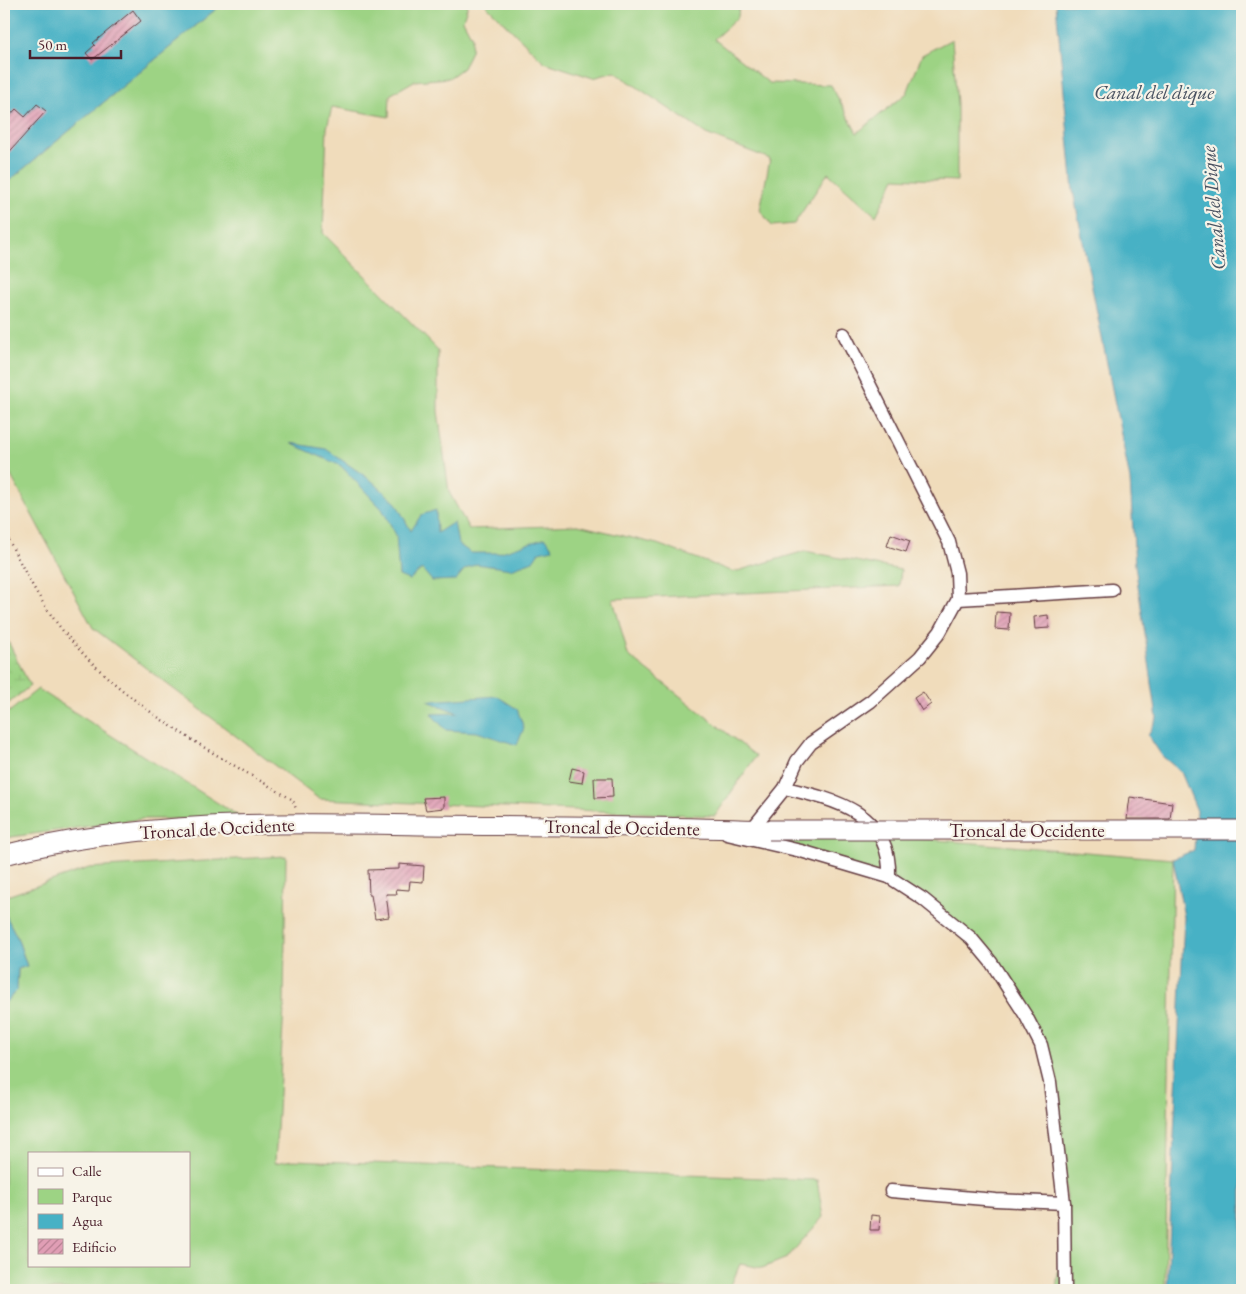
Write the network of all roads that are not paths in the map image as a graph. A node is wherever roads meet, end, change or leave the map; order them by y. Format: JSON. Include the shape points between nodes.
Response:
{"nodes":[{"id":1,"x":844,"y":334,"type":"dead end"},
{"id":2,"x":1112,"y":590,"type":"dead end"},
{"id":3,"x":958,"y":599,"type":"junction"},
{"id":4,"x":785,"y":788,"type":"junction"},
{"id":5,"x":723,"y":828,"type":"junction"},
{"id":6,"x":760,"y":830,"type":"junction"},
{"id":7,"x":1242,"y":830,"type":"edge"},
{"id":8,"x":4,"y":855,"type":"edge"},
{"id":9,"x":889,"y":877,"type":"junction"},
{"id":10,"x":890,"y":1191,"type":"dead end"},
{"id":11,"x":1064,"y":1203,"type":"junction"},
{"id":12,"x":1065,"y":1290,"type":"edge"}],
"edges":[{"from":1,"to":3,"type":"street","via":[[949,542],[957,573]]},
{"from":2,"to":3,"type":"street"},
{"from":3,"to":4,"type":"street","via":[[940,632],[920,657],[871,701],[811,743],[797,761]]},
{"from":4,"to":6,"type":"street"},
{"from":4,"to":9,"type":"street","via":[[840,803],[868,821],[887,849]]},
{"from":5,"to":6,"type":"highway","name":"Troncal de Occidente"},
{"from":5,"to":8,"type":"highway","name":"Troncal de Occidente","via":[[295,823],[163,828]]},
{"from":5,"to":9,"type":"street","via":[[731,836],[801,851]]},
{"from":6,"to":7,"type":"highway","name":"Troncal de Occidente","bridge":true},
{"from":9,"to":11,"type":"street","via":[[924,898],[971,938],[1010,988],[1026,1016],[1041,1045],[1050,1082]]},
{"from":10,"to":11,"type":"street"},
{"from":11,"to":12,"type":"street"}]}
